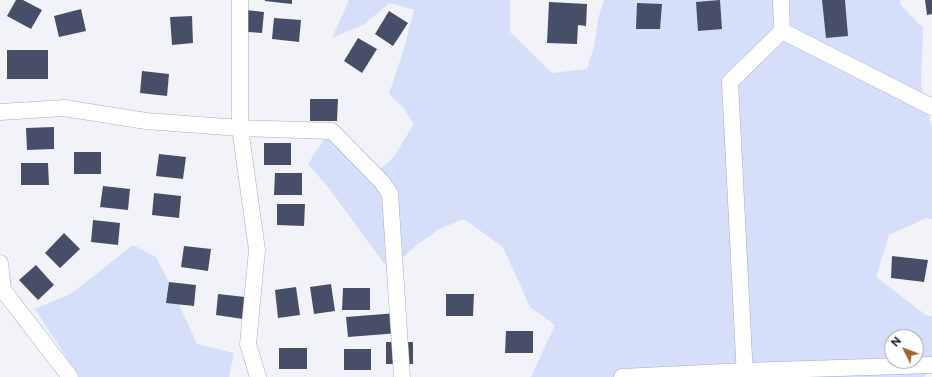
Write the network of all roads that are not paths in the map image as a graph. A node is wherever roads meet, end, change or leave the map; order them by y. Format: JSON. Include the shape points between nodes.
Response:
{"nodes":[{"id":1,"x":240,"y":0,"type":"edge"},
{"id":2,"x":781,"y":0,"type":"edge"},
{"id":3,"x":782,"y":31,"type":"junction"},
{"id":4,"x":932,"y":107,"type":"edge"},
{"id":5,"x":0,"y":112,"type":"edge"},
{"id":6,"x":240,"y":128,"type":"junction"},
{"id":7,"x":0,"y":263,"type":"edge"},
{"id":8,"x":1,"y":292,"type":"edge"},
{"id":9,"x":932,"y":365,"type":"edge"},
{"id":10,"x":745,"y":374,"type":"edge"},
{"id":11,"x":70,"y":377,"type":"edge"},
{"id":12,"x":258,"y":377,"type":"edge"},
{"id":13,"x":402,"y":377,"type":"edge"},
{"id":14,"x":622,"y":377,"type":"edge"}],
"edges":[{"from":1,"to":6,"type":"street"},
{"from":2,"to":3,"type":"street"},
{"from":3,"to":4,"type":"street"},
{"from":3,"to":10,"type":"street","via":[[730,82]]},
{"from":5,"to":6,"type":"street","via":[[64,108],[146,121]]},
{"from":6,"to":12,"type":"street","via":[[257,250],[248,344]]},
{"from":6,"to":13,"type":"street","via":[[332,131],[382,182],[390,194]]},
{"from":7,"to":8,"type":"street"},
{"from":8,"to":11,"type":"street"},
{"from":9,"to":10,"type":"street"},
{"from":10,"to":14,"type":"street"}]}
